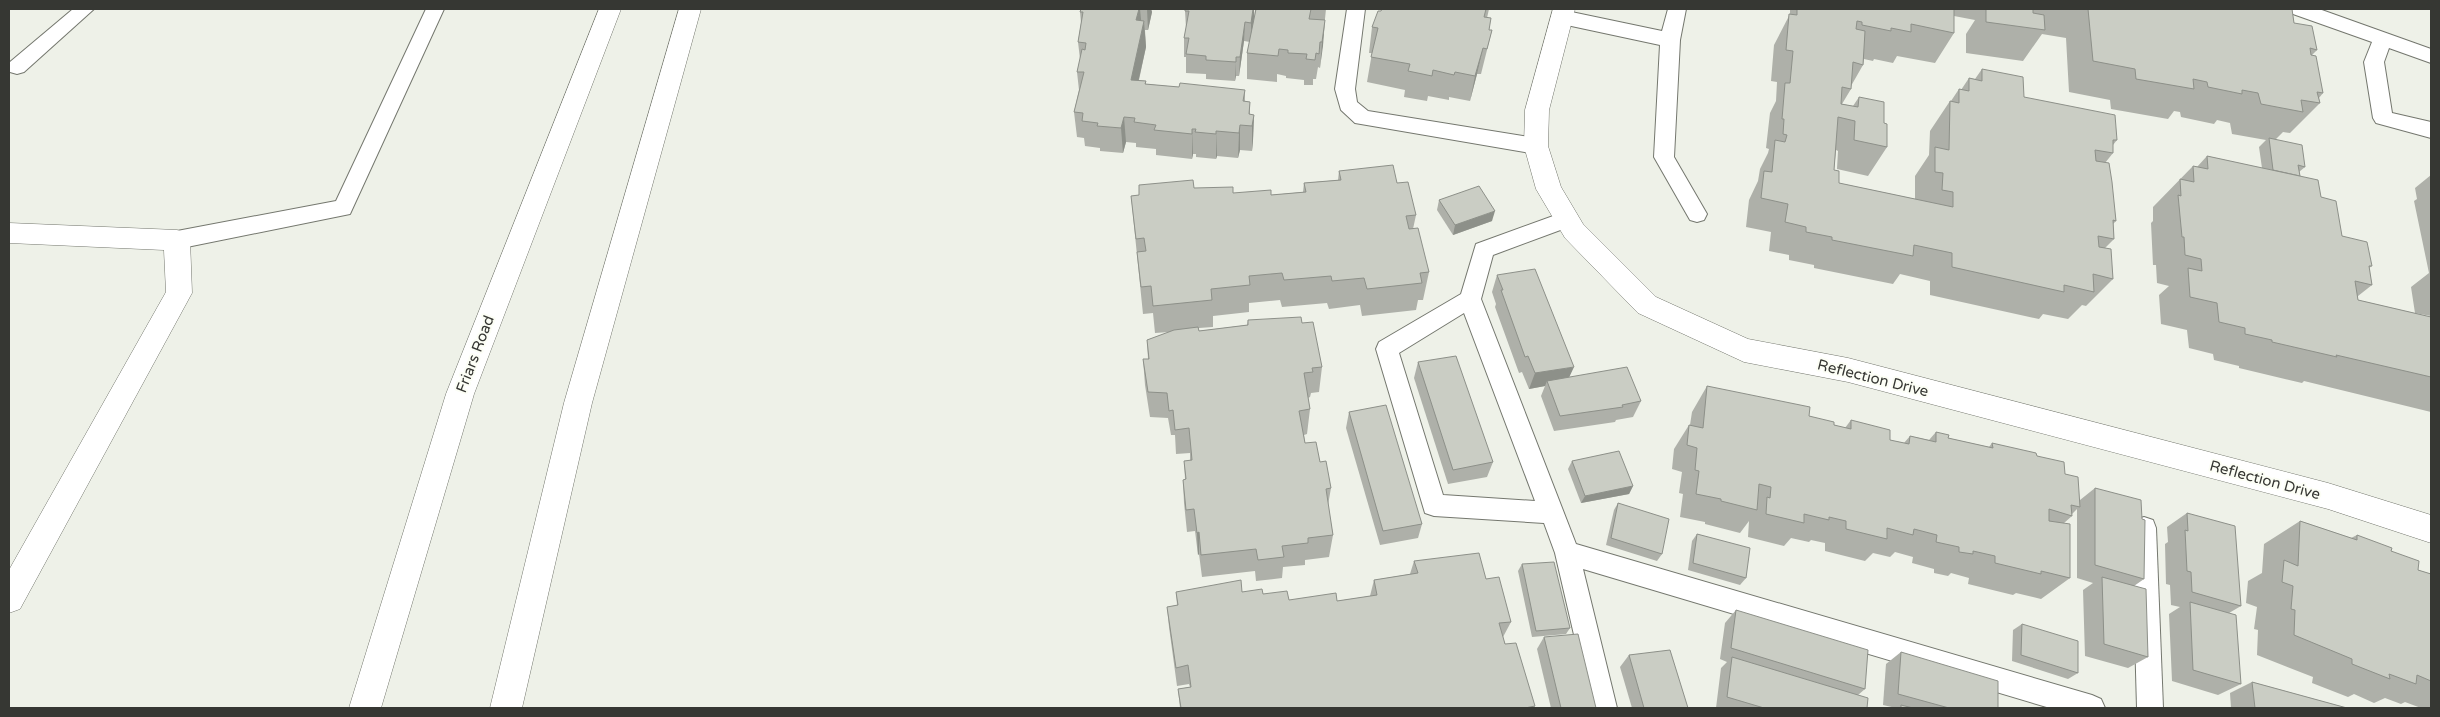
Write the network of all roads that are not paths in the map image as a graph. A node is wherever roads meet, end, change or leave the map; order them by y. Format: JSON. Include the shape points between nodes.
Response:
{"nodes":[{"id":1,"x":85,"y":9,"type":"edge"},
{"id":2,"x":435,"y":9,"type":"edge"},
{"id":3,"x":610,"y":9,"type":"edge"},
{"id":4,"x":690,"y":9,"type":"edge"},
{"id":5,"x":1356,"y":9,"type":"edge"},
{"id":6,"x":1677,"y":9,"type":"edge"},
{"id":7,"x":2300,"y":9,"type":"edge"},
{"id":8,"x":1563,"y":13,"type":"edge"},
{"id":9,"x":2383,"y":38,"type":"junction"},
{"id":10,"x":1670,"y":40,"type":"junction"},
{"id":11,"x":2431,"y":56,"type":"edge"},
{"id":12,"x":17,"y":67,"type":"dead end"},
{"id":13,"x":2431,"y":130,"type":"edge"},
{"id":14,"x":1536,"y":146,"type":"junction"},
{"id":15,"x":1697,"y":214,"type":"dead end"},
{"id":16,"x":1567,"y":219,"type":"junction"},
{"id":17,"x":9,"y":233,"type":"edge"},
{"id":18,"x":177,"y":240,"type":"junction"},
{"id":19,"x":1470,"y":300,"type":"junction"},
{"id":20,"x":1551,"y":513,"type":"junction"},
{"id":21,"x":2144,"y":528,"type":"edge"},
{"id":22,"x":2431,"y":529,"type":"edge"},
{"id":23,"x":1567,"y":553,"type":"junction"},
{"id":24,"x":9,"y":599,"type":"edge"},
{"id":25,"x":2059,"y":703,"type":"edge"},
{"id":26,"x":364,"y":708,"type":"edge"},
{"id":27,"x":506,"y":708,"type":"edge"},
{"id":28,"x":1604,"y":708,"type":"edge"},
{"id":29,"x":2092,"y":708,"type":"edge"},
{"id":30,"x":2150,"y":708,"type":"edge"}],
"edges":[{"from":1,"to":12,"type":"lane"},
{"from":2,"to":18,"type":"lane","via":[[342,208]]},
{"from":3,"to":26,"type":"street","name":"Friars Road","via":[[460,394]]},
{"from":4,"to":27,"type":"street","via":[[578,403]]},
{"from":5,"to":14,"type":"lane","via":[[1346,89],[1348,105],[1362,118]]},
{"from":6,"to":10,"type":"lane"},
{"from":7,"to":9,"type":"lane"},
{"from":8,"to":10,"type":"lane"},
{"from":8,"to":14,"type":"street","name":"Reflection Drive","via":[[1537,110]]},
{"from":9,"to":11,"type":"lane"},
{"from":9,"to":13,"type":"lane","via":[[2374,62],[2383,118]]},
{"from":10,"to":15,"type":"lane","via":[[1664,157]]},
{"from":14,"to":16,"type":"street","name":"Reflection Drive","via":[[1549,189]]},
{"from":16,"to":19,"type":"lane","via":[[1484,250]]},
{"from":16,"to":22,"type":"street","name":"Reflection Drive","via":[[1574,231],[1647,305],[1744,350],[1867,375],[2328,496]]},
{"from":17,"to":18,"type":"street"},
{"from":18,"to":24,"type":"street","via":[[179,294]]},
{"from":19,"to":20,"type":"lane"},
{"from":19,"to":20,"type":"lane","via":[[1387,349],[1434,505]]},
{"from":20,"to":23,"type":"lane"},
{"from":21,"to":30,"type":"lane"},
{"from":23,"to":25,"type":"lane"},
{"from":23,"to":28,"type":"lane"},
{"from":25,"to":29,"type":"lane"}]}
